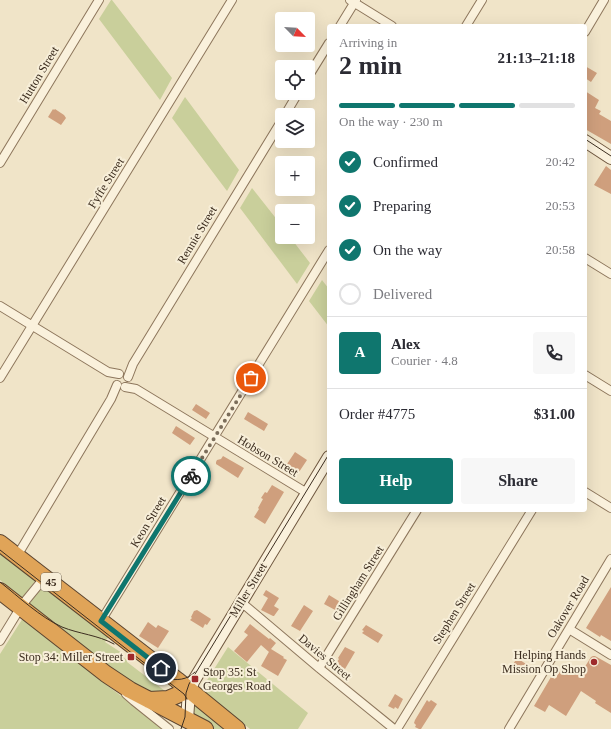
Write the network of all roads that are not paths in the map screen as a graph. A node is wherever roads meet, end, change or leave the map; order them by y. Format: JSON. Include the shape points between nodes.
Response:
{"nodes":[{"id":1,"x":99,"y":0,"type":"edge"},
{"id":2,"x":232,"y":0,"type":"edge"},
{"id":3,"x":482,"y":0,"type":"edge"},
{"id":4,"x":604,"y":0,"type":"edge"},
{"id":5,"x":353,"y":1,"type":"edge"},
{"id":6,"x":341,"y":24,"type":"edge"},
{"id":7,"x":389,"y":24,"type":"edge"},
{"id":8,"x":467,"y":24,"type":"edge"},
{"id":9,"x":587,"y":29,"type":"edge"},
{"id":10,"x":327,"y":46,"type":"edge"},
{"id":11,"x":315,"y":66,"type":"edge"},
{"id":12,"x":275,"y":131,"type":"edge"},
{"id":13,"x":587,"y":143,"type":"edge"},
{"id":14,"x":611,"y":158,"type":"edge"},
{"id":15,"x":0,"y":162,"type":"edge"},
{"id":16,"x":327,"y":253,"type":"edge"},
{"id":17,"x":587,"y":259,"type":"edge"},
{"id":18,"x":611,"y":274,"type":"edge"},
{"id":19,"x":0,"y":306,"type":"edge"},
{"id":20,"x":32,"y":326,"type":"junction"},
{"id":21,"x":587,"y":376,"type":"edge"},
{"id":22,"x":0,"y":378,"type":"edge"},
{"id":23,"x":122,"y":381,"type":"junction"},
{"id":24,"x":611,"y":391,"type":"edge"},
{"id":25,"x":214,"y":438,"type":"junction"},
{"id":26,"x":327,"y":460,"type":"edge"},
{"id":27,"x":307,"y":493,"type":"junction"},
{"id":28,"x":587,"y":493,"type":"edge"},
{"id":29,"x":611,"y":508,"type":"edge"},
{"id":30,"x":416,"y":512,"type":"edge"},
{"id":31,"x":531,"y":512,"type":"edge"},
{"id":32,"x":0,"y":543,"type":"edge"},
{"id":33,"x":17,"y":556,"type":"junction"},
{"id":34,"x":611,"y":559,"type":"edge"},
{"id":35,"x":45,"y":577,"type":"junction"},
{"id":36,"x":0,"y":591,"type":"edge"},
{"id":37,"x":241,"y":602,"type":"junction"},
{"id":38,"x":21,"y":607,"type":"junction"},
{"id":39,"x":101,"y":621,"type":"junction"},
{"id":40,"x":569,"y":630,"type":"junction"},
{"id":41,"x":0,"y":641,"type":"edge"},
{"id":42,"x":611,"y":655,"type":"edge"},
{"id":43,"x":319,"y":668,"type":"junction"},
{"id":44,"x":106,"y":674,"type":"junction"},
{"id":45,"x":189,"y":690,"type":"junction"},
{"id":46,"x":147,"y":700,"type":"junction"},
{"id":47,"x":185,"y":723,"type":"junction"},
{"id":48,"x":169,"y":729,"type":"edge"},
{"id":49,"x":205,"y":729,"type":"edge"},
{"id":50,"x":237,"y":729,"type":"edge"},
{"id":51,"x":394,"y":729,"type":"edge"},
{"id":52,"x":397,"y":729,"type":"edge"},
{"id":53,"x":509,"y":729,"type":"edge"}],
"edges":[{"from":1,"to":15,"type":"street","name":"Hutton Street"},
{"from":2,"to":20,"type":"street","name":"Fyffe Street"},
{"from":3,"to":8,"type":"street"},
{"from":4,"to":9,"type":"street"},
{"from":5,"to":6,"type":"street"},
{"from":5,"to":7,"type":"street"},
{"from":10,"to":11,"type":"street"},
{"from":12,"to":23,"type":"street","name":"Rennie Street"},
{"from":13,"to":14,"type":"street"},
{"from":16,"to":25,"type":"street","name":"Keon Street"},
{"from":17,"to":18,"type":"street"},
{"from":19,"to":20,"type":"street","name":"Hobson Street"},
{"from":20,"to":22,"type":"street","name":"Fyffe Street"},
{"from":20,"to":23,"type":"street","name":"Hobson Street"},
{"from":21,"to":24,"type":"street"},
{"from":23,"to":25,"type":"street","name":"Hobson Street"},
{"from":23,"to":33,"type":"street","name":"Rennie Street"},
{"from":25,"to":27,"type":"street","name":"Hobson Street"},
{"from":25,"to":39,"type":"street","name":"Keon Street"},
{"from":26,"to":27,"type":"street","name":"Miller Street"},
{"from":27,"to":37,"type":"street","name":"Miller Street"},
{"from":28,"to":29,"type":"street"},
{"from":30,"to":43,"type":"street","name":"Gillingham Street"},
{"from":31,"to":52,"type":"street","name":"Stephen Street"},
{"from":32,"to":33,"type":"highway","number":"45"},
{"from":33,"to":35,"type":"highway","number":"45"},
{"from":34,"to":40,"type":"street","name":"Oakover Road"},
{"from":35,"to":38,"type":"street"},
{"from":35,"to":39,"type":"highway","number":"45"},
{"from":36,"to":38,"type":"highway"},
{"from":37,"to":43,"type":"street","name":"Davies Street"},
{"from":37,"to":45,"type":"street","name":"Miller Street"},
{"from":38,"to":41,"type":"street"},
{"from":38,"to":44,"type":"highway"},
{"from":39,"to":45,"type":"highway","number":"45"},
{"from":40,"to":42,"type":"street"},
{"from":40,"to":53,"type":"street","name":"Oakover Road"},
{"from":43,"to":51,"type":"street","name":"Davies Street"},
{"from":44,"to":46,"type":"highway"},
{"from":44,"to":48,"type":"street"},
{"from":45,"to":46,"type":"highway","via":[[168,699]]},
{"from":45,"to":47,"type":"street","name":"Miller Street"},
{"from":45,"to":50,"type":"highway","number":"45"},
{"from":46,"to":47,"type":"highway"},
{"from":47,"to":49,"type":"highway"}]}
